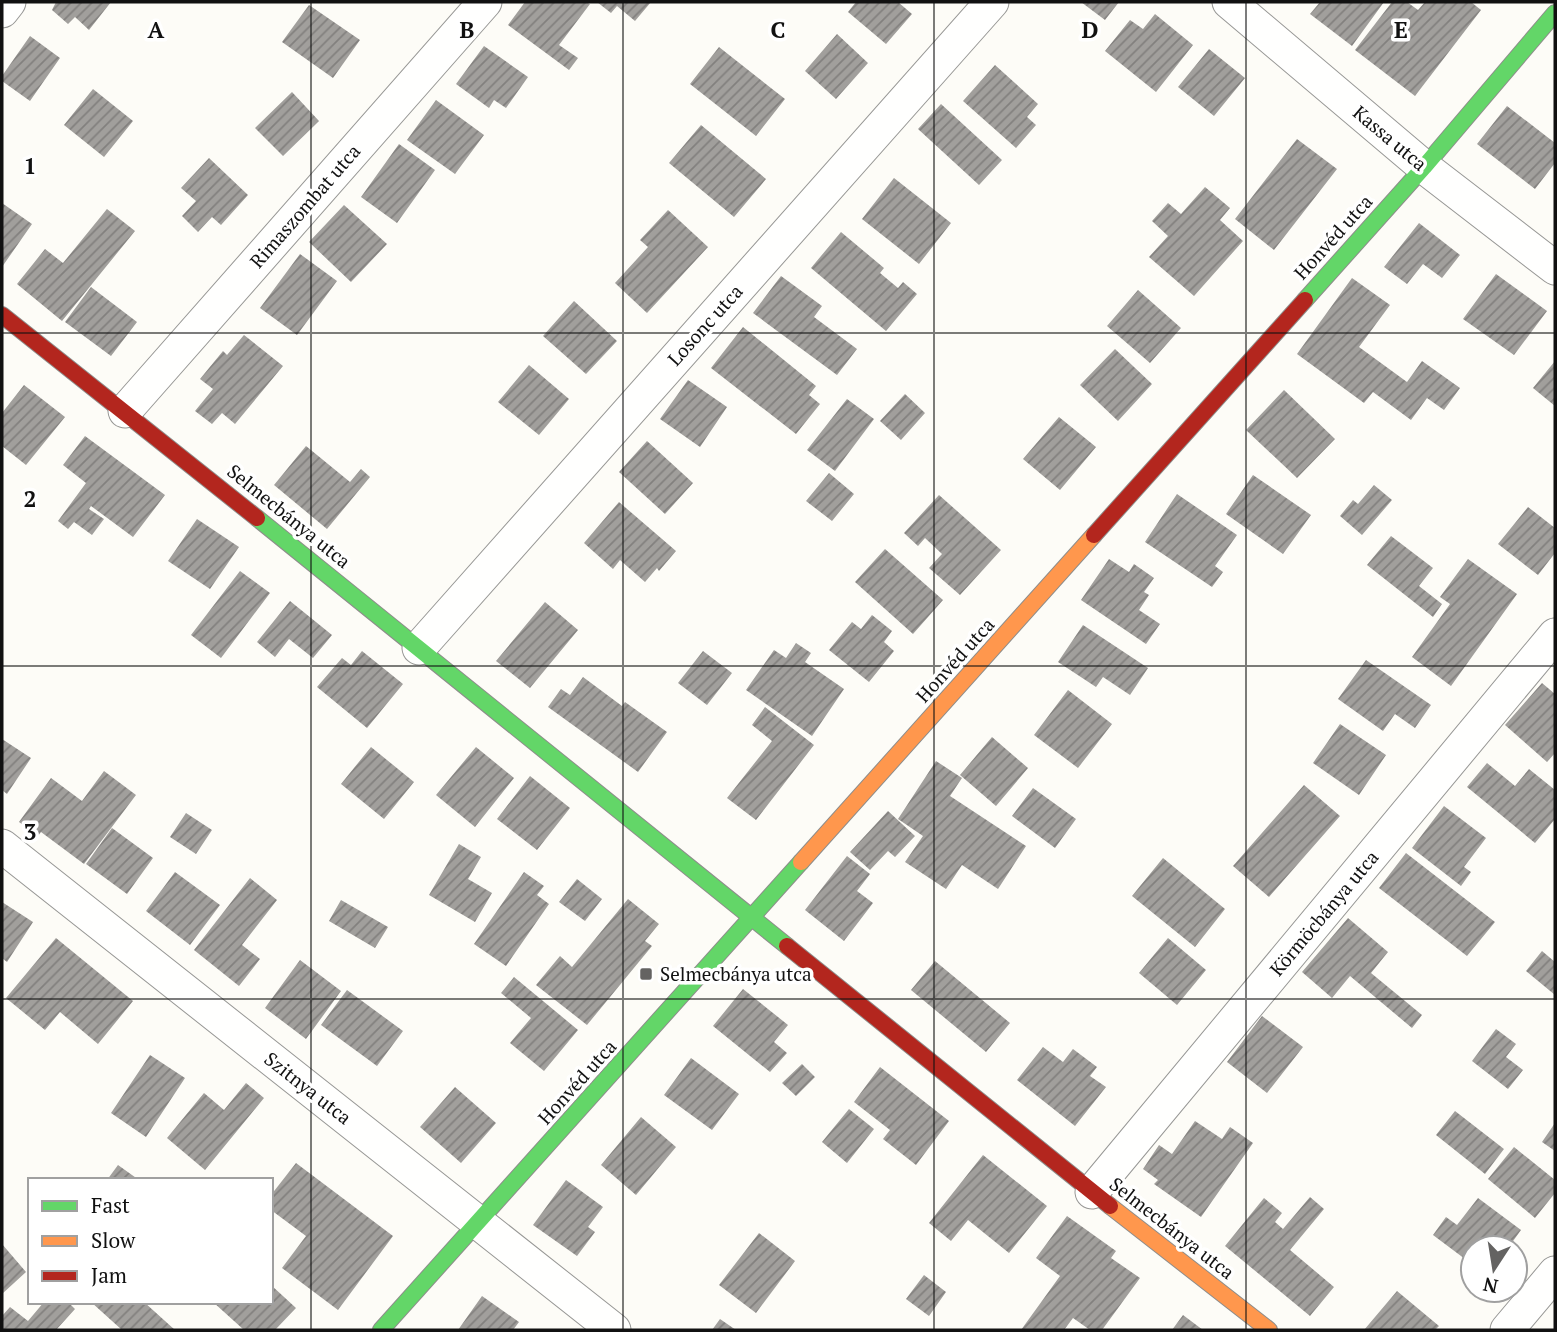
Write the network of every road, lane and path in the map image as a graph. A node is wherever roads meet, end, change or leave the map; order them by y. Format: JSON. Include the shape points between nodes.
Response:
{"nodes":[{"id":1,"x":9,"y":2,"type":"edge"},
{"id":2,"x":485,"y":2,"type":"edge"},
{"id":3,"x":992,"y":2,"type":"edge"},
{"id":4,"x":1229,"y":2,"type":"edge"},
{"id":5,"x":2,"y":11,"type":"edge"},
{"id":6,"x":1555,"y":13,"type":"edge"},
{"id":7,"x":1423,"y":167,"type":"junction"},
{"id":8,"x":1555,"y":268,"type":"edge"},
{"id":9,"x":2,"y":315,"type":"edge"},
{"id":10,"x":125,"y":411,"type":"junction"},
{"id":11,"x":1555,"y":635,"type":"edge"},
{"id":12,"x":419,"y":648,"type":"junction"},
{"id":13,"x":2,"y":846,"type":"edge"},
{"id":14,"x":754,"y":917,"type":"junction"},
{"id":15,"x":1092,"y":1192,"type":"junction"},
{"id":16,"x":478,"y":1223,"type":"junction"},
{"id":17,"x":1555,"y":1273,"type":"edge"},
{"id":18,"x":381,"y":1330,"type":"edge"},
{"id":19,"x":614,"y":1330,"type":"edge"},
{"id":20,"x":1269,"y":1330,"type":"edge"},
{"id":21,"x":1507,"y":1330,"type":"edge"}],
"edges":[{"from":1,"to":5,"type":"street"},
{"from":2,"to":10,"type":"street","name":"Rimaszombat utca"},
{"from":3,"to":12,"type":"street","name":"Losonc utca"},
{"from":4,"to":7,"type":"street","name":"Kassa utca"},
{"from":6,"to":7,"type":"street","name":"Honvéd utca"},
{"from":7,"to":8,"type":"street","name":"Kassa utca"},
{"from":7,"to":14,"type":"street","name":"Honvéd utca"},
{"from":9,"to":10,"type":"street","name":"Selmecbánya utca"},
{"from":10,"to":12,"type":"street","name":"Selmecbánya utca"},
{"from":11,"to":15,"type":"street","name":"Körmöcbánya utca"},
{"from":12,"to":14,"type":"street","name":"Selmecbánya utca"},
{"from":13,"to":16,"type":"street","name":"Szitnya utca"},
{"from":14,"to":15,"type":"street","name":"Selmecbánya utca"},
{"from":14,"to":16,"type":"street","name":"Honvéd utca"},
{"from":15,"to":20,"type":"street","name":"Selmecbánya utca"},
{"from":16,"to":18,"type":"street","name":"Honvéd utca"},
{"from":16,"to":19,"type":"street","name":"Szitnya utca"},
{"from":17,"to":21,"type":"street"}]}
